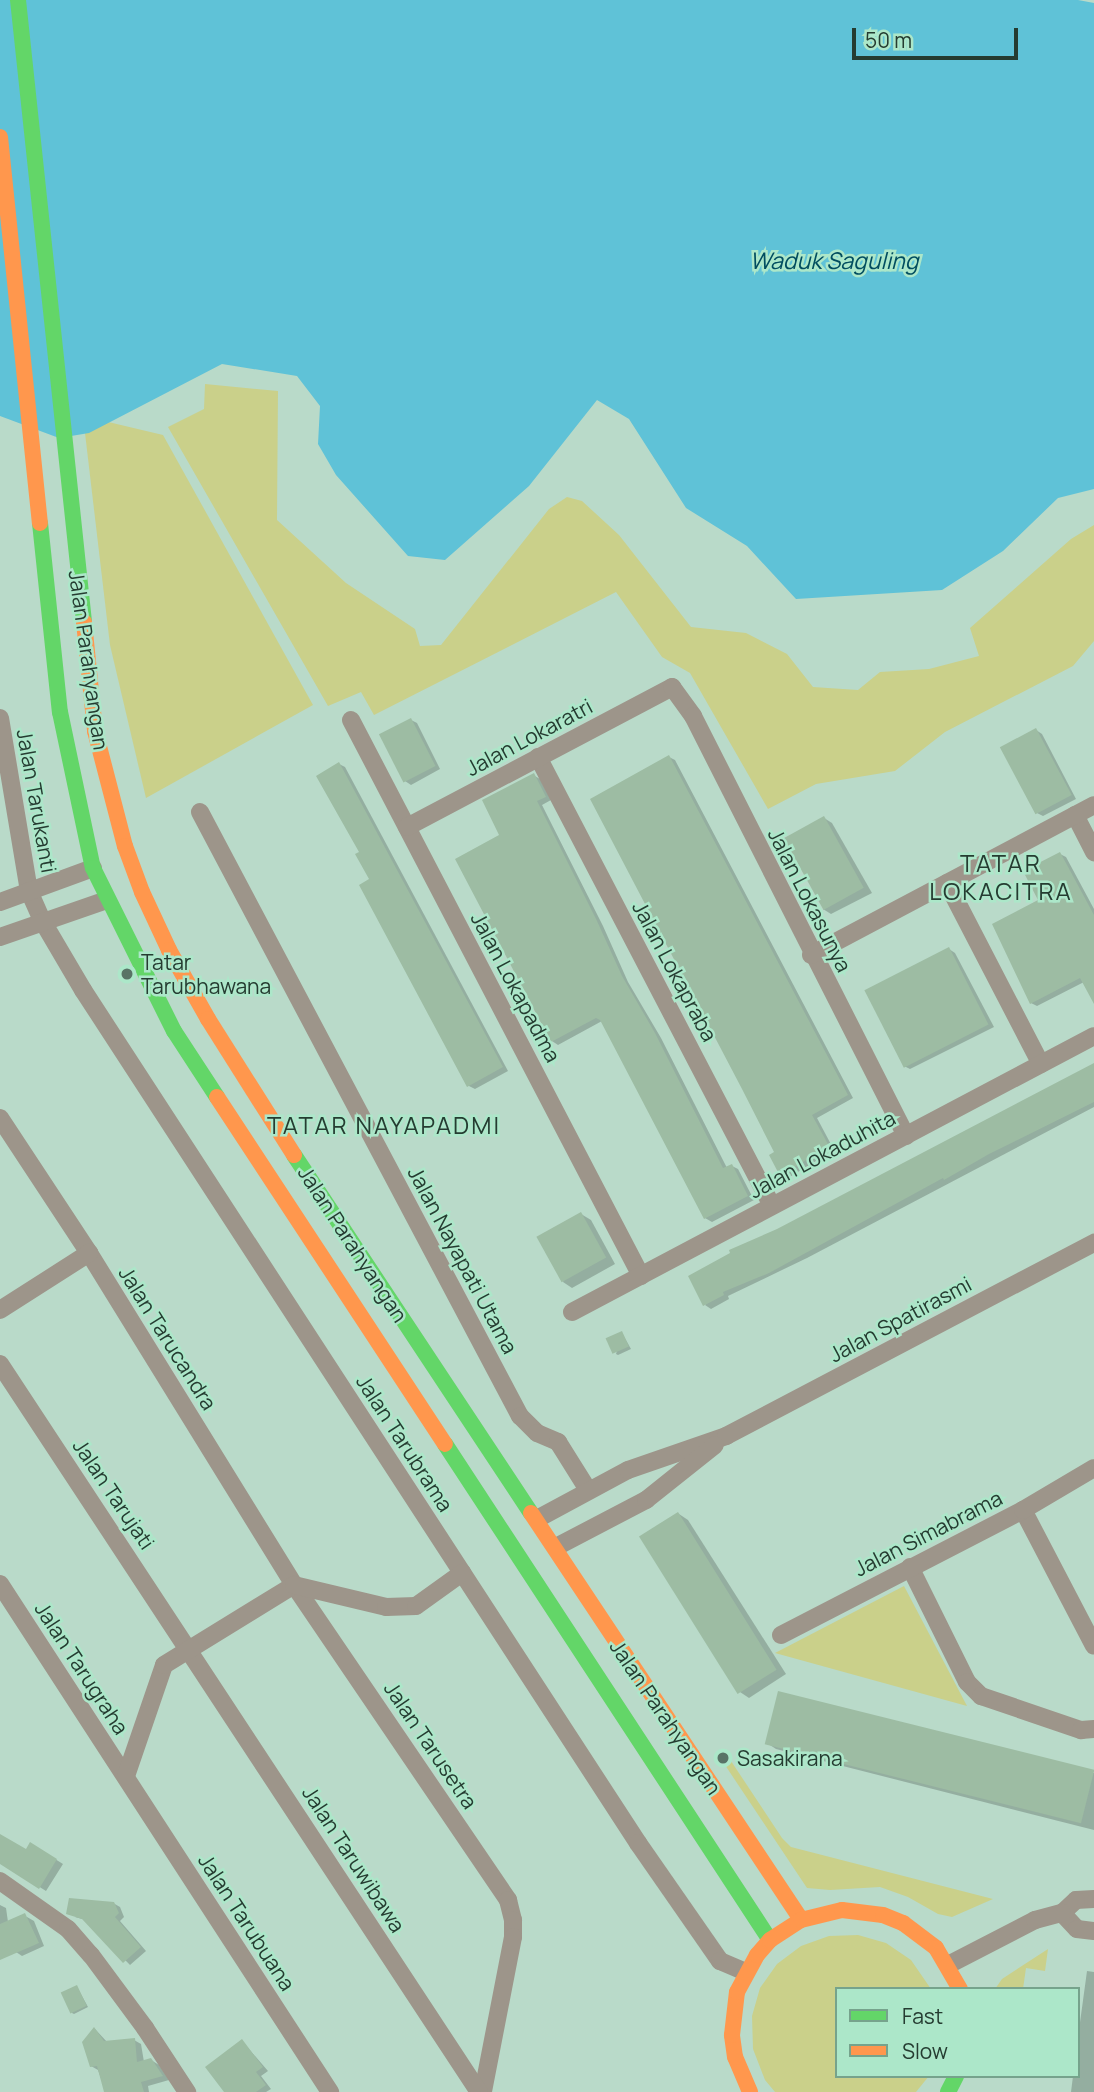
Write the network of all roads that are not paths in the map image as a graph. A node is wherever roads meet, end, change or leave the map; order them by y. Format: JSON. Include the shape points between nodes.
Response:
{"nodes":[{"id":1,"x":18,"y":0,"type":"edge"},
{"id":2,"x":0,"y":137,"type":"edge"},
{"id":3,"x":672,"y":687,"type":"joint"},
{"id":4,"x":0,"y":718,"type":"edge"},
{"id":5,"x":351,"y":720,"type":"dead end"},
{"id":6,"x":538,"y":757,"type":"junction"},
{"id":7,"x":1094,"y":805,"type":"edge"},
{"id":8,"x":200,"y":812,"type":"dead end"},
{"id":9,"x":1075,"y":815,"type":"junction"},
{"id":10,"x":407,"y":827,"type":"junction"},
{"id":11,"x":1094,"y":852,"type":"edge"},
{"id":12,"x":93,"y":868,"type":"junction"},
{"id":13,"x":947,"y":883,"type":"junction"},
{"id":14,"x":29,"y":891,"type":"junction"},
{"id":15,"x":107,"y":900,"type":"junction"},
{"id":16,"x":0,"y":902,"type":"edge"},
{"id":17,"x":43,"y":922,"type":"junction"},
{"id":18,"x":0,"y":937,"type":"edge"},
{"id":19,"x":811,"y":955,"type":"junction"},
{"id":20,"x":1094,"y":1036,"type":"edge"},
{"id":21,"x":1041,"y":1064,"type":"junction"},
{"id":22,"x":0,"y":1118,"type":"edge"},
{"id":23,"x":906,"y":1136,"type":"junction"},
{"id":24,"x":313,"y":1185,"type":"junction"},
{"id":25,"x":285,"y":1205,"type":"junction"},
{"id":26,"x":772,"y":1206,"type":"junction"},
{"id":27,"x":1094,"y":1243,"type":"edge"},
{"id":28,"x":89,"y":1253,"type":"junction"},
{"id":29,"x":641,"y":1276,"type":"junction"},
{"id":30,"x":0,"y":1310,"type":"edge"},
{"id":31,"x":572,"y":1312,"type":"dead end"},
{"id":32,"x":0,"y":1364,"type":"edge"},
{"id":33,"x":726,"y":1436,"type":"junction"},
{"id":34,"x":1094,"y":1468,"type":"edge"},
{"id":35,"x":588,"y":1490,"type":"junction"},
{"id":36,"x":1023,"y":1510,"type":"junction"},
{"id":37,"x":537,"y":1519,"type":"junction"},
{"id":38,"x":556,"y":1548,"type":"junction"},
{"id":39,"x":910,"y":1567,"type":"junction"},
{"id":40,"x":462,"y":1573,"type":"junction"},
{"id":41,"x":0,"y":1584,"type":"edge"},
{"id":42,"x":294,"y":1585,"type":"junction"},
{"id":43,"x":780,"y":1635,"type":"dead end"},
{"id":44,"x":1094,"y":1646,"type":"edge"},
{"id":45,"x":191,"y":1650,"type":"junction"},
{"id":46,"x":1094,"y":1729,"type":"edge"},
{"id":47,"x":126,"y":1776,"type":"junction"},
{"id":48,"x":0,"y":1881,"type":"edge"},
{"id":49,"x":1094,"y":1899,"type":"edge"},
{"id":50,"x":1062,"y":1913,"type":"junction"},
{"id":51,"x":801,"y":1920,"type":"junction"},
{"id":52,"x":1094,"y":1931,"type":"edge"},
{"id":53,"x":770,"y":1940,"type":"junction"},
{"id":54,"x":948,"y":1965,"type":"junction"},
{"id":55,"x":746,"y":1972,"type":"junction"},
{"id":56,"x":959,"y":1987,"type":"edge"},
{"id":57,"x":187,"y":2092,"type":"edge"},
{"id":58,"x":330,"y":2092,"type":"edge"},
{"id":59,"x":481,"y":2092,"type":"edge"},
{"id":60,"x":750,"y":2092,"type":"edge"}],
"edges":[{"from":1,"to":24,"type":"main road","name":"Jalan Parahyangan","via":[[95,732],[142,892],[169,950]]},
{"from":2,"to":12,"type":"main road","name":"Jalan Parahyangan","via":[[56,681]]},
{"from":3,"to":6,"type":"street","name":"Jalan Lokaratri"},
{"from":3,"to":19,"type":"street","name":"Jalan Lokasunya","via":[[692,716]]},
{"from":4,"to":14,"type":"street","name":"Jalan Tarukanti"},
{"from":5,"to":10,"type":"street","name":"Jalan Lokapadma"},
{"from":6,"to":10,"type":"street","name":"Jalan Lokaratri"},
{"from":6,"to":26,"type":"street","name":"Jalan Lokapraba"},
{"from":7,"to":9,"type":"street"},
{"from":8,"to":35,"type":"street","name":"Jalan Nayapati Utama","via":[[520,1416],[537,1433],[558,1442]]},
{"from":9,"to":11,"type":"street"},
{"from":9,"to":13,"type":"street"},
{"from":10,"to":29,"type":"street","name":"Jalan Lokapadma"},
{"from":12,"to":14,"type":"street"},
{"from":12,"to":15,"type":"main road","name":"Jalan Parahyangan"},
{"from":13,"to":19,"type":"street"},
{"from":13,"to":21,"type":"street"},
{"from":14,"to":16,"type":"street"},
{"from":14,"to":17,"type":"street","name":"Jalan Tarukanti"},
{"from":15,"to":17,"type":"street"},
{"from":15,"to":25,"type":"main road","name":"Jalan Parahyangan","via":[[174,1031]]},
{"from":17,"to":18,"type":"street"},
{"from":17,"to":40,"type":"street","name":"Jalan Tarubrama"},
{"from":19,"to":23,"type":"street","name":"Jalan Lokasunya"},
{"from":20,"to":21,"type":"street","name":"Jalan Lokaduhita"},
{"from":21,"to":23,"type":"street","name":"Jalan Lokaduhita"},
{"from":22,"to":28,"type":"street","name":"Jalan Tarucandra"},
{"from":23,"to":26,"type":"street","name":"Jalan Lokaduhita"},
{"from":24,"to":25,"type":"main road"},
{"from":24,"to":37,"type":"main road","name":"Jalan Parahyangan"},
{"from":25,"to":53,"type":"main road","name":"Jalan Parahyangan"},
{"from":26,"to":29,"type":"street","name":"Jalan Lokaduhita"},
{"from":27,"to":33,"type":"street","name":"Jalan Spatirasmi"},
{"from":28,"to":30,"type":"street"},
{"from":28,"to":42,"type":"street","name":"Jalan Tarucandra"},
{"from":29,"to":31,"type":"street","name":"Jalan Lokaduhita"},
{"from":32,"to":45,"type":"street","name":"Jalan Tarujati"},
{"from":33,"to":35,"type":"street","name":"Jalan Spatirasmi","via":[[628,1470]]},
{"from":33,"to":38,"type":"street","name":"Jalan Spatirasmi","via":[[646,1500]]},
{"from":34,"to":36,"type":"street","name":"Jalan Simabrama"},
{"from":35,"to":37,"type":"street","name":"Jalan Spatirasmi"},
{"from":36,"to":39,"type":"street","name":"Jalan Simabrama"},
{"from":36,"to":44,"type":"street"},
{"from":37,"to":38,"type":"main road","name":"Jalan Parahyangan"},
{"from":38,"to":51,"type":"main road","name":"Jalan Parahyangan"},
{"from":39,"to":43,"type":"street","name":"Jalan Simabrama"},
{"from":39,"to":46,"type":"street","via":[[967,1682],[981,1696],[1081,1730]]},
{"from":40,"to":42,"type":"street","via":[[415,1606],[386,1607]]},
{"from":40,"to":55,"type":"street","name":"Jalan Tarubrama","via":[[720,1961]]},
{"from":41,"to":47,"type":"street","name":"Jalan Tarugraha"},
{"from":42,"to":45,"type":"street"},
{"from":42,"to":59,"type":"street","name":"Jalan Tarusetra","via":[[508,1900],[513,1937]]},
{"from":45,"to":47,"type":"street","via":[[164,1665]]},
{"from":45,"to":59,"type":"street","name":"Jalan Taruwibawa"},
{"from":47,"to":58,"type":"street","name":"Jalan Tarubuana"},
{"from":48,"to":57,"type":"street","via":[[68,1929],[145,2028]]},
{"from":49,"to":50,"type":"street","via":[[1076,1900]]},
{"from":50,"to":52,"type":"street","via":[[1076,1929]]},
{"from":50,"to":54,"type":"street","via":[[1035,1920]]},
{"from":51,"to":53,"type":"main road"},
{"from":51,"to":54,"type":"main road","via":[[842,1910],[883,1915],[920,1934]]},
{"from":53,"to":55,"type":"main road"},
{"from":54,"to":56,"type":"main road"},
{"from":55,"to":60,"type":"main road","via":[[737,1992],[732,2035],[735,2057]]}]}
